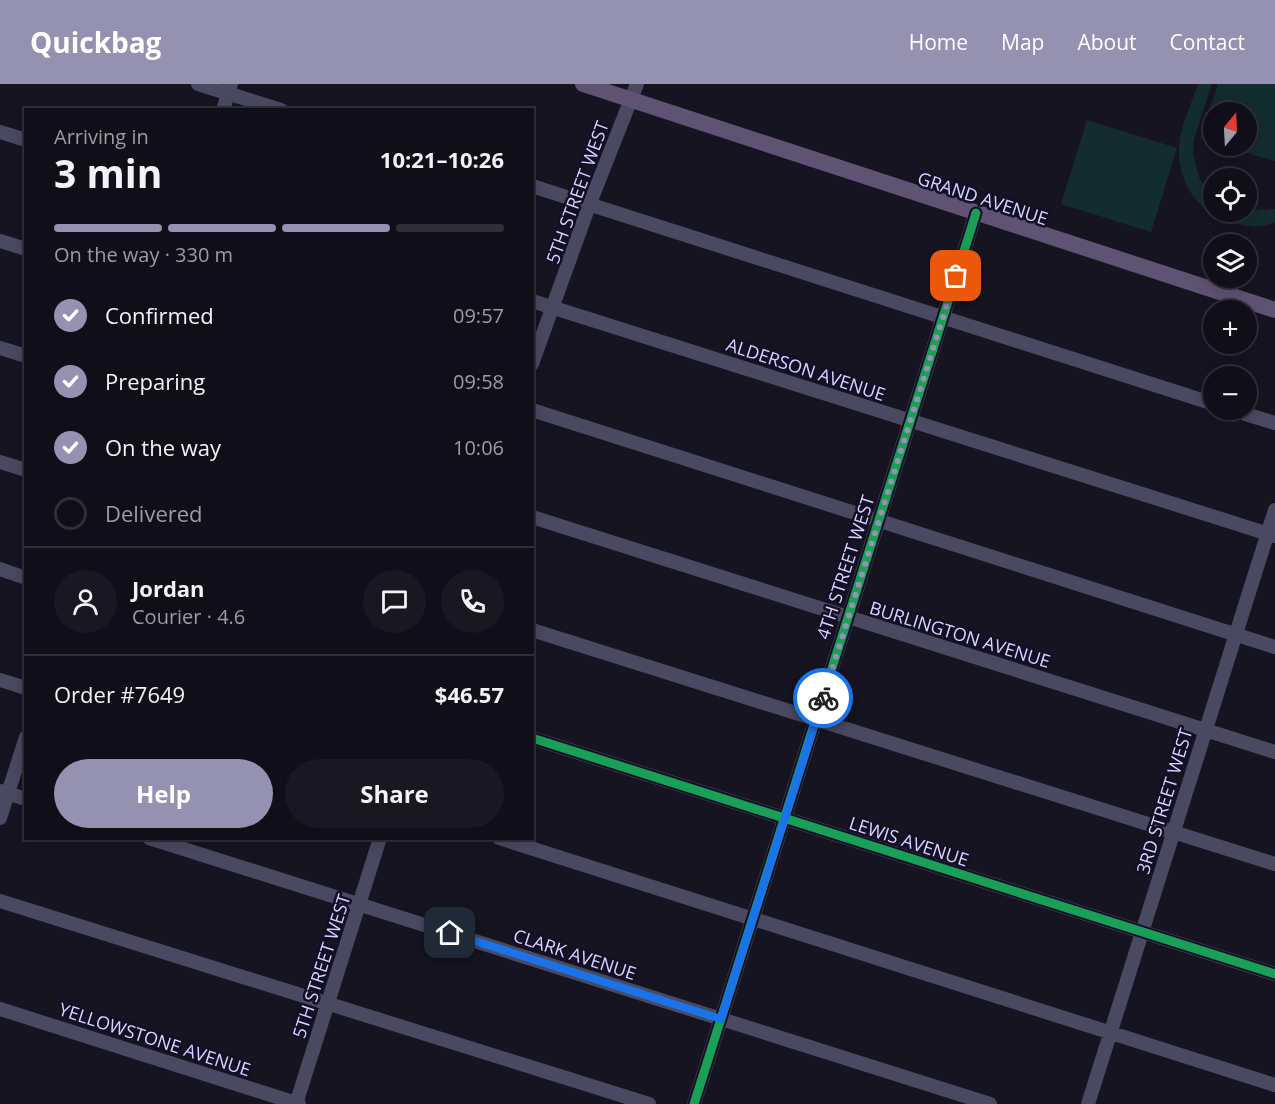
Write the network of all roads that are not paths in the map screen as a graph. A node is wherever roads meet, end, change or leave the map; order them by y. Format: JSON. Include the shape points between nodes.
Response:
{"nodes":[{"id":1,"x":198,"y":84,"type":"edge"},
{"id":2,"x":583,"y":84,"type":"edge"},
{"id":3,"x":229,"y":89,"type":"edge"},
{"id":4,"x":633,"y":91,"type":"edge"},
{"id":5,"x":224,"y":108,"type":"edge"},
{"id":6,"x":276,"y":108,"type":"edge"},
{"id":7,"x":0,"y":132,"type":"edge"},
{"id":8,"x":24,"y":139,"type":"edge"},
{"id":9,"x":534,"y":187,"type":"edge"},
{"id":10,"x":590,"y":203,"type":"junction"},
{"id":11,"x":976,"y":213,"type":"junction"},
{"id":12,"x":0,"y":241,"type":"edge"},
{"id":13,"x":24,"y":248,"type":"edge"},
{"id":14,"x":534,"y":302,"type":"edge"},
{"id":15,"x":554,"y":308,"type":"junction"},
{"id":16,"x":1275,"y":310,"type":"edge"},
{"id":17,"x":943,"y":318,"type":"junction"},
{"id":18,"x":0,"y":348,"type":"edge"},
{"id":19,"x":24,"y":356,"type":"edge"},
{"id":20,"x":534,"y":359,"type":"edge"},
{"id":21,"x":1203,"y":401,"type":"edge"},
{"id":22,"x":534,"y":411,"type":"edge"},
{"id":23,"x":1257,"y":418,"type":"edge"},
{"id":24,"x":910,"y":421,"type":"junction"},
{"id":25,"x":1275,"y":423,"type":"edge"},
{"id":26,"x":0,"y":462,"type":"edge"},
{"id":27,"x":24,"y":469,"type":"edge"},
{"id":28,"x":1275,"y":510,"type":"edge"},
{"id":29,"x":534,"y":518,"type":"edge"},
{"id":30,"x":878,"y":522,"type":"junction"},
{"id":31,"x":1271,"y":535,"type":"edge"},
{"id":32,"x":0,"y":570,"type":"edge"},
{"id":33,"x":24,"y":577,"type":"edge"},
{"id":34,"x":848,"y":618,"type":"junction"},
{"id":35,"x":534,"y":631,"type":"edge"},
{"id":36,"x":1235,"y":635,"type":"junction"},
{"id":37,"x":1275,"y":647,"type":"edge"},
{"id":38,"x":0,"y":680,"type":"edge"},
{"id":39,"x":24,"y":687,"type":"edge"},
{"id":40,"x":816,"y":719,"type":"junction"},
{"id":41,"x":1205,"y":730,"type":"junction"},
{"id":42,"x":534,"y":739,"type":"edge"},
{"id":43,"x":24,"y":742,"type":"edge"},
{"id":44,"x":1275,"y":752,"type":"edge"},
{"id":45,"x":4,"y":793,"type":"edge"},
{"id":46,"x":24,"y":799,"type":"edge"},
{"id":47,"x":0,"y":818,"type":"edge"},
{"id":48,"x":784,"y":819,"type":"junction"},
{"id":49,"x":1173,"y":832,"type":"junction"},
{"id":50,"x":155,"y":840,"type":"edge"},
{"id":51,"x":379,"y":840,"type":"edge"},
{"id":52,"x":504,"y":840,"type":"edge"},
{"id":53,"x":1275,"y":864,"type":"edge"},
{"id":54,"x":0,"y":901,"type":"edge"},
{"id":55,"x":359,"y":905,"type":"junction"},
{"id":56,"x":753,"y":919,"type":"junction"},
{"id":57,"x":1142,"y":932,"type":"junction"},
{"id":58,"x":1275,"y":974,"type":"edge"},
{"id":59,"x":328,"y":1003,"type":"junction"},
{"id":60,"x":0,"y":1009,"type":"edge"},
{"id":61,"x":721,"y":1019,"type":"junction"},
{"id":62,"x":1110,"y":1033,"type":"junction"},
{"id":63,"x":1275,"y":1085,"type":"edge"},
{"id":64,"x":297,"y":1104,"type":"edge"},
{"id":65,"x":649,"y":1104,"type":"edge"},
{"id":66,"x":694,"y":1104,"type":"edge"},
{"id":67,"x":990,"y":1104,"type":"edge"},
{"id":68,"x":1088,"y":1104,"type":"edge"}],
"edges":[{"from":1,"to":3,"type":"street"},
{"from":2,"to":4,"type":"main road","name":"GRAND AVENUE"},
{"from":3,"to":5,"type":"street"},
{"from":3,"to":6,"type":"street"},
{"from":4,"to":10,"type":"street","name":"5TH STREET WEST"},
{"from":4,"to":11,"type":"main road","name":"GRAND AVENUE"},
{"from":7,"to":8,"type":"street"},
{"from":9,"to":10,"type":"street"},
{"from":10,"to":15,"type":"street","name":"5TH STREET WEST"},
{"from":10,"to":17,"type":"street"},
{"from":11,"to":16,"type":"main road","name":"GRAND AVENUE"},
{"from":11,"to":17,"type":"street","name":"4TH STREET WEST"},
{"from":12,"to":13,"type":"street"},
{"from":14,"to":15,"type":"street","name":"ALDERSON AVENUE"},
{"from":15,"to":20,"type":"street","name":"5TH STREET WEST"},
{"from":15,"to":24,"type":"street","name":"ALDERSON AVENUE"},
{"from":17,"to":21,"type":"street"},
{"from":17,"to":24,"type":"street","name":"4TH STREET WEST"},
{"from":18,"to":19,"type":"street"},
{"from":22,"to":30,"type":"street"},
{"from":23,"to":25,"type":"street"},
{"from":24,"to":30,"type":"street","name":"4TH STREET WEST"},
{"from":24,"to":31,"type":"street","name":"ALDERSON AVENUE"},
{"from":26,"to":27,"type":"street"},
{"from":28,"to":31,"type":"street","name":"3RD STREET WEST"},
{"from":29,"to":34,"type":"street","name":"BURLINGTON AVENUE"},
{"from":30,"to":34,"type":"street","name":"4TH STREET WEST"},
{"from":30,"to":36,"type":"street"},
{"from":31,"to":36,"type":"street","name":"3RD STREET WEST"},
{"from":32,"to":33,"type":"street"},
{"from":34,"to":40,"type":"street","name":"4TH STREET WEST"},
{"from":34,"to":41,"type":"street","name":"BURLINGTON AVENUE"},
{"from":35,"to":40,"type":"street"},
{"from":36,"to":37,"type":"street"},
{"from":36,"to":41,"type":"street","name":"3RD STREET WEST"},
{"from":38,"to":39,"type":"street"},
{"from":40,"to":48,"type":"street","name":"4TH STREET WEST"},
{"from":40,"to":49,"type":"street"},
{"from":41,"to":44,"type":"street","name":"BURLINGTON AVENUE"},
{"from":41,"to":49,"type":"street","name":"3RD STREET WEST"},
{"from":42,"to":48,"type":"street","name":"LEWIS AVENUE"},
{"from":43,"to":45,"type":"street"},
{"from":45,"to":46,"type":"street"},
{"from":45,"to":47,"type":"street"},
{"from":48,"to":56,"type":"street","name":"4TH STREET WEST"},
{"from":48,"to":57,"type":"street","name":"LEWIS AVENUE"},
{"from":49,"to":53,"type":"street"},
{"from":49,"to":57,"type":"street","name":"3RD STREET WEST"},
{"from":50,"to":55,"type":"street","name":"CLARK AVENUE"},
{"from":51,"to":55,"type":"street","name":"5TH STREET WEST"},
{"from":52,"to":56,"type":"street"},
{"from":54,"to":59,"type":"street"},
{"from":55,"to":59,"type":"street","name":"5TH STREET WEST"},
{"from":55,"to":61,"type":"street","name":"CLARK AVENUE"},
{"from":56,"to":61,"type":"street","name":"4TH STREET WEST"},
{"from":56,"to":62,"type":"street"},
{"from":57,"to":58,"type":"street","name":"LEWIS AVENUE"},
{"from":57,"to":62,"type":"street","name":"3RD STREET WEST"},
{"from":59,"to":64,"type":"street","name":"5TH STREET WEST"},
{"from":59,"to":65,"type":"street"},
{"from":60,"to":64,"type":"street","name":"YELLOWSTONE AVENUE"},
{"from":61,"to":66,"type":"street","name":"4TH STREET WEST"},
{"from":61,"to":67,"type":"street","name":"CLARK AVENUE"},
{"from":62,"to":63,"type":"street"},
{"from":62,"to":68,"type":"street","name":"3RD STREET WEST"}]}
